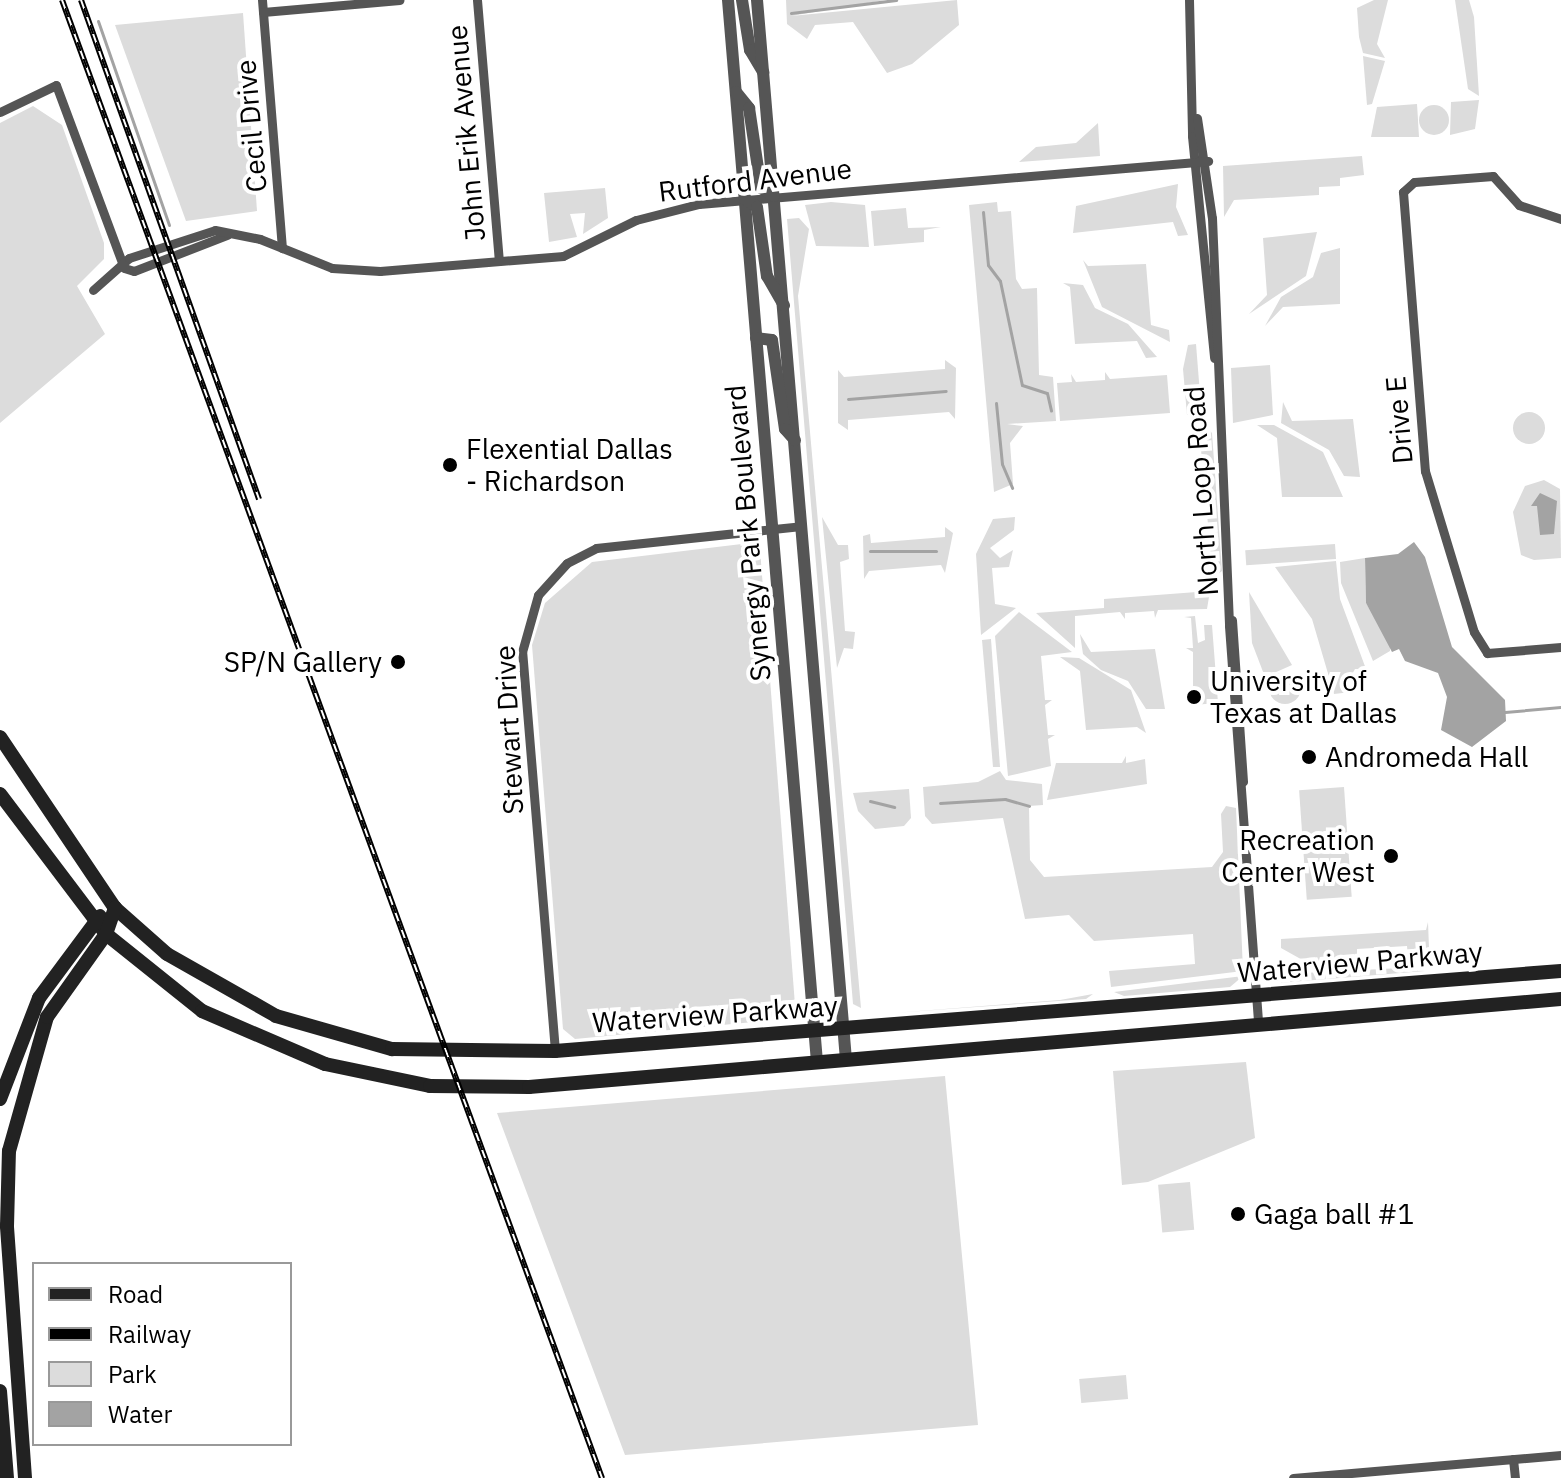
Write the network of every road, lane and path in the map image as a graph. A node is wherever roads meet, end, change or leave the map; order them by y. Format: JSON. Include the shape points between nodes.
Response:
{"nodes":[{"id":1,"x":262,"y":0,"type":"edge"},
{"id":2,"x":399,"y":0,"type":"edge"},
{"id":3,"x":477,"y":0,"type":"edge"},
{"id":4,"x":728,"y":0,"type":"edge"},
{"id":5,"x":742,"y":0,"type":"edge"},
{"id":6,"x":757,"y":0,"type":"edge"},
{"id":7,"x":1189,"y":0,"type":"edge"},
{"id":8,"x":263,"y":12,"type":"junction"},
{"id":9,"x":763,"y":72,"type":"junction"},
{"id":10,"x":736,"y":92,"type":"junction"},
{"id":11,"x":0,"y":112,"type":"edge"},
{"id":12,"x":1197,"y":118,"type":"junction"},
{"id":13,"x":1208,"y":161,"type":"junction"},
{"id":14,"x":1195,"y":162,"type":"junction"},
{"id":15,"x":774,"y":196,"type":"junction"},
{"id":16,"x":745,"y":199,"type":"junction"},
{"id":17,"x":1561,"y":219,"type":"edge"},
{"id":18,"x":282,"y":248,"type":"junction"},
{"id":19,"x":499,"y":261,"type":"junction"},
{"id":20,"x":124,"y":268,"type":"junction"},
{"id":21,"x":93,"y":290,"type":"dead end"},
{"id":22,"x":784,"y":306,"type":"junction"},
{"id":23,"x":756,"y":338,"type":"junction"},
{"id":24,"x":1214,"y":358,"type":"junction"},
{"id":25,"x":795,"y":440,"type":"junction"},
{"id":26,"x":801,"y":526,"type":"junction"},
{"id":27,"x":771,"y":529,"type":"junction"},
{"id":28,"x":1561,"y":647,"type":"edge"},
{"id":29,"x":0,"y":737,"type":"edge"},
{"id":30,"x":0,"y":794,"type":"edge"},
{"id":31,"x":115,"y":908,"type":"junction"},
{"id":32,"x":93,"y":919,"type":"junction"},
{"id":33,"x":106,"y":934,"type":"junction"},
{"id":34,"x":1561,"y":971,"type":"edge"},
{"id":35,"x":1256,"y":997,"type":"junction"},
{"id":36,"x":1561,"y":999,"type":"edge"},
{"id":37,"x":276,"y":1016,"type":"junction"},
{"id":38,"x":953,"y":1022,"type":"junction"},
{"id":39,"x":1258,"y":1024,"type":"junction"},
{"id":40,"x":844,"y":1032,"type":"junction"},
{"id":41,"x":815,"y":1034,"type":"junction"},
{"id":42,"x":265,"y":1042,"type":"junction"},
{"id":43,"x":955,"y":1050,"type":"junction"},
{"id":44,"x":555,"y":1051,"type":"junction"},
{"id":45,"x":846,"y":1059,"type":"junction"},
{"id":46,"x":817,"y":1061,"type":"junction"},
{"id":47,"x":0,"y":1099,"type":"edge"},
{"id":48,"x":0,"y":1391,"type":"edge"},
{"id":49,"x":1561,"y":1455,"type":"edge"},
{"id":50,"x":1513,"y":1459,"type":"junction"},
{"id":51,"x":1368,"y":1474,"type":"edge"},
{"id":52,"x":7,"y":1478,"type":"edge"},
{"id":53,"x":25,"y":1478,"type":"edge"},
{"id":54,"x":1293,"y":1478,"type":"edge"},
{"id":55,"x":1515,"y":1478,"type":"edge"}],
"edges":[{"from":1,"to":8,"type":"street","name":"Cecil Drive"},
{"from":2,"to":8,"type":"street"},
{"from":3,"to":19,"type":"street","name":"John Erik Avenue"},
{"from":4,"to":10,"type":"street","name":"Synergy Park Boulevard"},
{"from":5,"to":9,"type":"street","via":[[750,50]]},
{"from":6,"to":9,"type":"street","name":"Synergy Park Boulevard"},
{"from":7,"to":12,"type":"street","name":"North Loop Road"},
{"from":8,"to":18,"type":"street","name":"Cecil Drive"},
{"from":9,"to":15,"type":"street","name":"Synergy Park Boulevard"},
{"from":10,"to":15,"type":"street","via":[[749,108],[761,188]]},
{"from":10,"to":16,"type":"street","name":"Synergy Park Boulevard"},
{"from":11,"to":20,"type":"street","via":[[56,85]]},
{"from":12,"to":13,"type":"street","name":"North Loop Road"},
{"from":12,"to":14,"type":"street","name":"North Loop Road"},
{"from":13,"to":14,"type":"street","name":"Rutford Avenue"},
{"from":13,"to":24,"type":"street","name":"North Loop Road"},
{"from":14,"to":15,"type":"street","name":"Rutford Avenue"},
{"from":14,"to":24,"type":"street","name":"North Loop Road"},
{"from":15,"to":16,"type":"street","name":"Rutford Avenue"},
{"from":15,"to":22,"type":"street","name":"Synergy Park Boulevard"},
{"from":16,"to":19,"type":"street","name":"Rutford Avenue","via":[[652,214],[581,252]]},
{"from":16,"to":22,"type":"street","via":[[757,207],[767,276]]},
{"from":16,"to":23,"type":"street","name":"Synergy Park Boulevard"},
{"from":17,"to":28,"type":"street","name":"Drive E","via":[[1519,205],[1493,176],[1414,182],[1403,192],[1425,471],[1480,644],[1487,653]]},
{"from":18,"to":19,"type":"street","name":"Rutford Avenue","via":[[347,270]]},
{"from":18,"to":20,"type":"street","name":"Rutford Avenue","via":[[227,235],[134,271]]},
{"from":20,"to":21,"type":"street","name":"Rutford Avenue"},
{"from":22,"to":25,"type":"street","name":"Synergy Park Boulevard"},
{"from":23,"to":25,"type":"street","via":[[772,340],[785,429]]},
{"from":23,"to":27,"type":"street","name":"Synergy Park Boulevard"},
{"from":24,"to":35,"type":"street","name":"North Loop Road"},
{"from":25,"to":26,"type":"street","name":"Synergy Park Boulevard"},
{"from":26,"to":27,"type":"street","name":"Stewart Drive"},
{"from":26,"to":40,"type":"street","name":"Synergy Park Boulevard"},
{"from":27,"to":41,"type":"street","name":"Synergy Park Boulevard"},
{"from":27,"to":44,"type":"street","name":"Stewart Drive","via":[[591,549],[557,572],[532,609],[522,652]]},
{"from":29,"to":31,"type":"main road","name":"Waterview Parkway"},
{"from":30,"to":32,"type":"main road","name":"Waterview Parkway"},
{"from":31,"to":32,"type":"main road"},
{"from":31,"to":33,"type":"main road"},
{"from":31,"to":37,"type":"main road","name":"Waterview Parkway","via":[[167,954]]},
{"from":32,"to":33,"type":"main road","name":"Waterview Parkway"},
{"from":32,"to":47,"type":"main road","via":[[39,998]]},
{"from":33,"to":42,"type":"main road","name":"Waterview Parkway","via":[[202,1011]]},
{"from":33,"to":53,"type":"main road","via":[[47,1017],[9,1151],[7,1226]]},
{"from":34,"to":35,"type":"main road","name":"Waterview Parkway"},
{"from":35,"to":38,"type":"main road","name":"Waterview Parkway"},
{"from":35,"to":39,"type":"street","name":"North Loop Road"},
{"from":36,"to":39,"type":"main road","name":"Waterview Parkway"},
{"from":37,"to":42,"type":"main road"},
{"from":37,"to":44,"type":"main road","name":"Waterview Parkway","via":[[420,1053]]},
{"from":38,"to":40,"type":"main road","name":"Waterview Parkway"},
{"from":38,"to":43,"type":"main road"},
{"from":39,"to":43,"type":"main road","name":"Waterview Parkway"},
{"from":40,"to":41,"type":"main road","name":"Waterview Parkway"},
{"from":40,"to":45,"type":"street","name":"Synergy Park Boulevard"},
{"from":41,"to":44,"type":"main road","name":"Waterview Parkway"},
{"from":41,"to":46,"type":"street","name":"Synergy Park Boulevard"},
{"from":42,"to":46,"type":"main road","name":"Waterview Parkway","via":[[361,1075],[470,1089]]},
{"from":43,"to":45,"type":"main road","name":"Waterview Parkway"},
{"from":45,"to":46,"type":"main road","name":"Waterview Parkway"},
{"from":48,"to":52,"type":"main road"},
{"from":49,"to":50,"type":"street"},
{"from":50,"to":51,"type":"street"},
{"from":50,"to":55,"type":"street"},
{"from":51,"to":54,"type":"street"}]}
